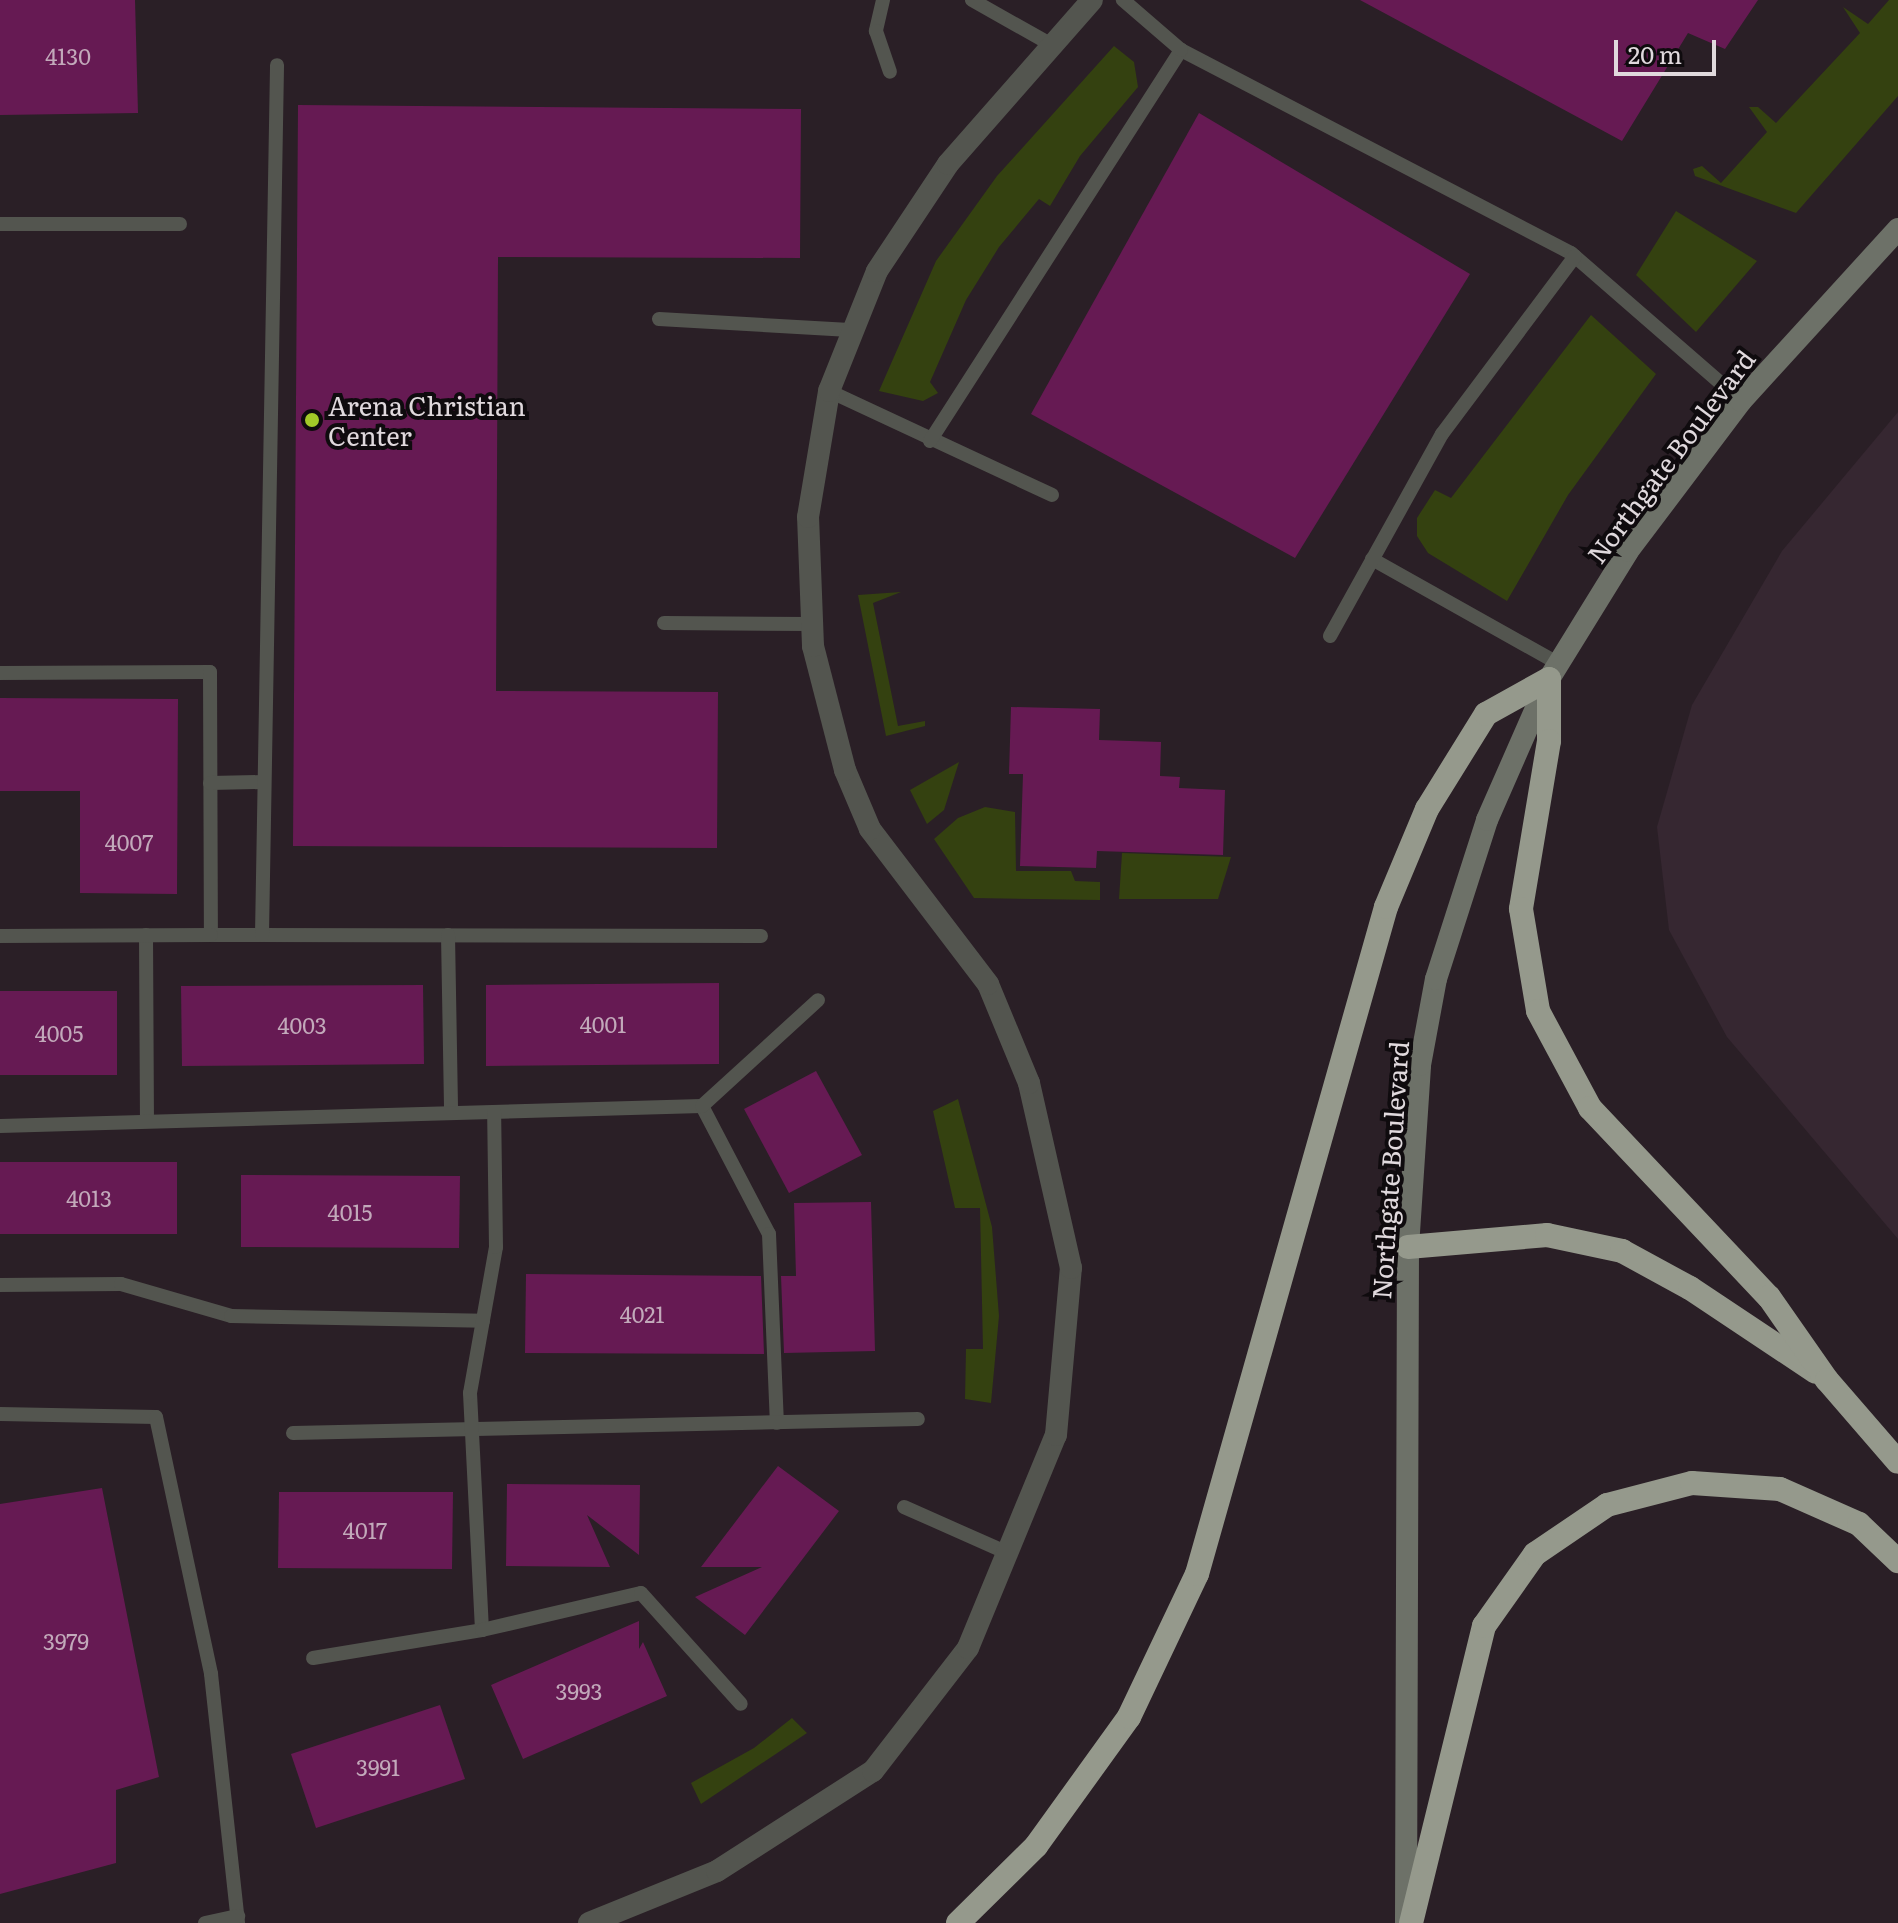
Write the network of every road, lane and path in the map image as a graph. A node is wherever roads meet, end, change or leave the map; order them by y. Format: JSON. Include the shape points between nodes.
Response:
{"nodes":[{"id":1,"x":883,"y":0,"type":"edge"},
{"id":2,"x":972,"y":0,"type":"edge"},
{"id":3,"x":1092,"y":0,"type":"edge"},
{"id":4,"x":1123,"y":0,"type":"edge"},
{"id":5,"x":1052,"y":45,"type":"junction"},
{"id":6,"x":1181,"y":50,"type":"junction"},
{"id":7,"x":277,"y":65,"type":"dead end"},
{"id":8,"x":890,"y":72,"type":"dead end"},
{"id":9,"x":0,"y":224,"type":"edge"},
{"id":10,"x":180,"y":224,"type":"dead end"},
{"id":11,"x":1898,"y":229,"type":"edge"},
{"id":12,"x":1575,"y":256,"type":"junction"},
{"id":13,"x":659,"y":319,"type":"dead end"},
{"id":14,"x":850,"y":330,"type":"junction"},
{"id":15,"x":829,"y":391,"type":"junction"},
{"id":16,"x":1741,"y":401,"type":"junction"},
{"id":17,"x":930,"y":441,"type":"junction"},
{"id":18,"x":1052,"y":495,"type":"dead end"},
{"id":19,"x":1372,"y":559,"type":"junction"},
{"id":20,"x":664,"y":623,"type":"dead end"},
{"id":21,"x":811,"y":624,"type":"junction"},
{"id":22,"x":1330,"y":636,"type":"dead end"},
{"id":23,"x":1555,"y":672,"type":"junction"},
{"id":24,"x":0,"y":673,"type":"edge"},
{"id":25,"x":264,"y":782,"type":"junction"},
{"id":26,"x":210,"y":783,"type":"junction"},
{"id":27,"x":146,"y":935,"type":"junction"},
{"id":28,"x":211,"y":935,"type":"junction"},
{"id":29,"x":262,"y":935,"type":"junction"},
{"id":30,"x":448,"y":935,"type":"junction"},
{"id":31,"x":0,"y":936,"type":"edge"},
{"id":32,"x":761,"y":936,"type":"dead end"},
{"id":33,"x":818,"y":1000,"type":"dead end"},
{"id":34,"x":702,"y":1106,"type":"junction"},
{"id":35,"x":494,"y":1112,"type":"junction"},
{"id":36,"x":451,"y":1113,"type":"junction"},
{"id":37,"x":147,"y":1121,"type":"junction"},
{"id":38,"x":0,"y":1126,"type":"edge"},
{"id":39,"x":1408,"y":1247,"type":"junction"},
{"id":40,"x":0,"y":1285,"type":"edge"},
{"id":41,"x":483,"y":1321,"type":"junction"},
{"id":42,"x":1827,"y":1380,"type":"junction"},
{"id":43,"x":0,"y":1414,"type":"edge"},
{"id":44,"x":918,"y":1419,"type":"dead end"},
{"id":45,"x":777,"y":1423,"type":"junction"},
{"id":46,"x":293,"y":1433,"type":"dead end"},
{"id":47,"x":472,"y":1433,"type":"junction"},
{"id":48,"x":1898,"y":1462,"type":"edge"},
{"id":49,"x":904,"y":1507,"type":"dead end"},
{"id":50,"x":1010,"y":1554,"type":"junction"},
{"id":51,"x":1898,"y":1561,"type":"edge"},
{"id":52,"x":482,"y":1630,"type":"junction"},
{"id":53,"x":313,"y":1658,"type":"dead end"},
{"id":54,"x":741,"y":1704,"type":"dead end"},
{"id":55,"x":238,"y":1920,"type":"edge"},
{"id":56,"x":205,"y":1923,"type":"edge"},
{"id":57,"x":589,"y":1923,"type":"edge"},
{"id":58,"x":958,"y":1923,"type":"edge"},
{"id":59,"x":1409,"y":1923,"type":"edge"}],
"edges":[{"from":1,"to":8,"type":"lane","via":[[876,31]]},
{"from":2,"to":5,"type":"lane"},
{"from":3,"to":5,"type":"street"},
{"from":4,"to":6,"type":"lane"},
{"from":5,"to":14,"type":"street","via":[[909,216]]},
{"from":6,"to":12,"type":"lane"},
{"from":6,"to":17,"type":"lane"},
{"from":7,"to":25,"type":"lane"},
{"from":9,"to":10,"type":"lane"},
{"from":11,"to":16,"type":"main road","name":"Northgate Boulevard"},
{"from":12,"to":16,"type":"lane"},
{"from":12,"to":19,"type":"lane","via":[[1442,434]]},
{"from":13,"to":14,"type":"lane"},
{"from":14,"to":15,"type":"street"},
{"from":15,"to":17,"type":"lane"},
{"from":15,"to":21,"type":"street","via":[[808,517]]},
{"from":16,"to":23,"type":"main road","name":"Northgate Boulevard","via":[[1628,551]]},
{"from":17,"to":18,"type":"lane"},
{"from":19,"to":22,"type":"lane"},
{"from":19,"to":23,"type":"lane"},
{"from":20,"to":21,"type":"lane"},
{"from":21,"to":50,"type":"street","via":[[826,708],[870,829],[988,984],[1029,1083],[1056,1189],[1071,1268],[1056,1435]]},
{"from":23,"to":39,"type":"main road","name":"Northgate Boulevard","via":[[1487,820],[1436,979],[1420,1065]]},
{"from":23,"to":42,"type":"highway","via":[[1521,909],[1538,1011],[1590,1108],[1769,1297]]},
{"from":23,"to":58,"type":"highway","via":[[1486,714],[1427,809],[1386,907],[1190,1588],[1129,1717],[1036,1846]]},
{"from":24,"to":26,"type":"lane","via":[[210,672]]},
{"from":25,"to":26,"type":"lane"},
{"from":25,"to":29,"type":"lane"},
{"from":26,"to":28,"type":"lane"},
{"from":27,"to":28,"type":"lane"},
{"from":27,"to":31,"type":"lane"},
{"from":27,"to":37,"type":"lane"},
{"from":28,"to":29,"type":"lane"},
{"from":29,"to":30,"type":"lane"},
{"from":30,"to":32,"type":"lane"},
{"from":30,"to":36,"type":"lane"},
{"from":33,"to":34,"type":"lane"},
{"from":34,"to":35,"type":"lane"},
{"from":34,"to":45,"type":"lane","via":[[769,1234]]},
{"from":35,"to":36,"type":"lane"},
{"from":35,"to":41,"type":"lane","via":[[496,1247]]},
{"from":36,"to":37,"type":"lane"},
{"from":37,"to":38,"type":"lane"},
{"from":39,"to":42,"type":"highway","via":[[1547,1235],[1622,1251],[1690,1288]]},
{"from":39,"to":59,"type":"main road","name":"Northgate Boulevard"},
{"from":40,"to":41,"type":"lane","via":[[121,1284],[231,1316]]},
{"from":41,"to":47,"type":"lane","via":[[470,1393]]},
{"from":42,"to":48,"type":"highway"},
{"from":43,"to":55,"type":"lane","via":[[156,1417],[211,1674]]},
{"from":44,"to":45,"type":"lane"},
{"from":45,"to":47,"type":"lane"},
{"from":46,"to":47,"type":"lane"},
{"from":47,"to":52,"type":"lane"},
{"from":49,"to":50,"type":"lane"},
{"from":50,"to":57,"type":"street","via":[[968,1648],[873,1771],[717,1871]]},
{"from":51,"to":59,"type":"highway","via":[[1859,1524],[1780,1489],[1692,1483],[1607,1505],[1535,1554],[1484,1626]]},
{"from":52,"to":53,"type":"lane"},
{"from":52,"to":54,"type":"lane","via":[[641,1593]]},
{"from":55,"to":56,"type":"lane"}]}
